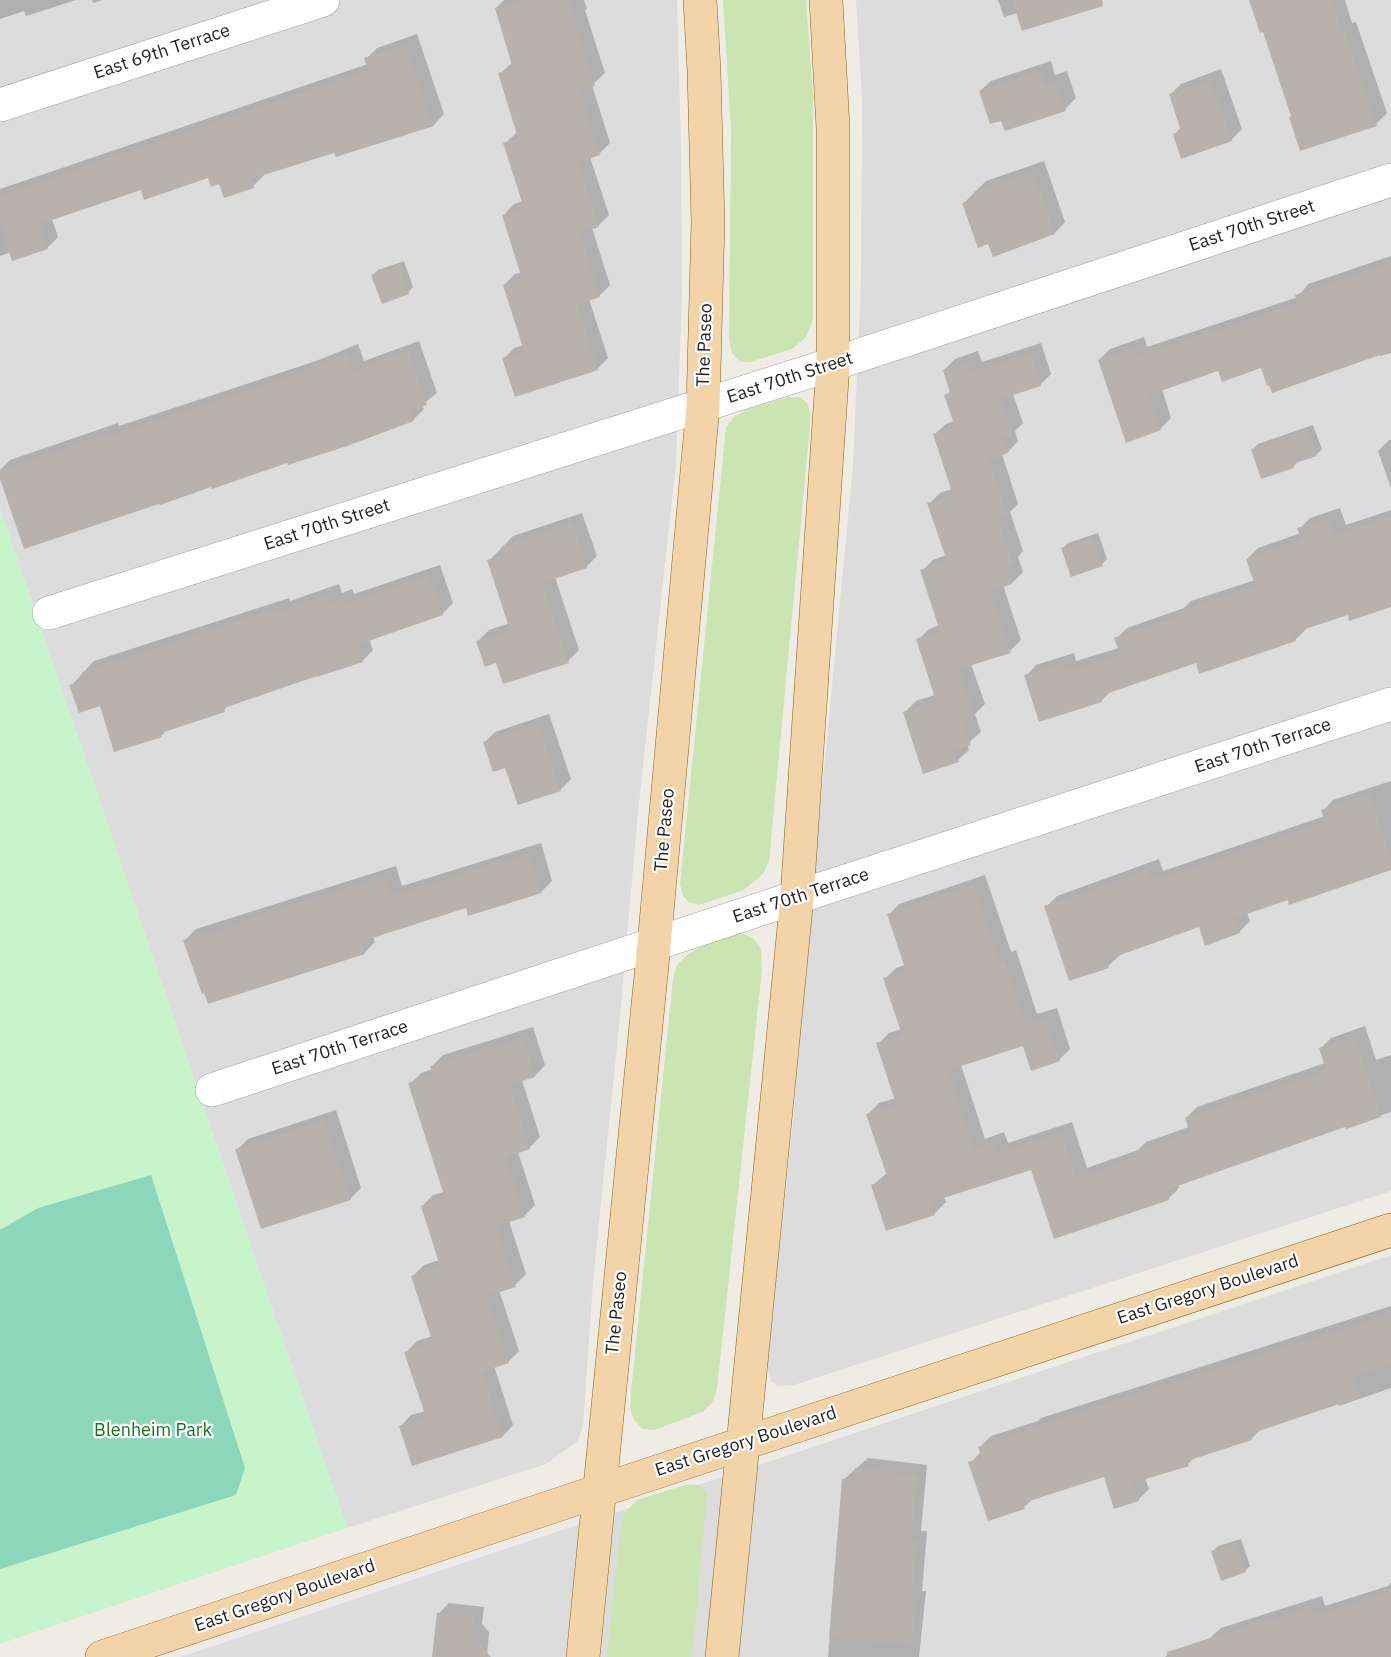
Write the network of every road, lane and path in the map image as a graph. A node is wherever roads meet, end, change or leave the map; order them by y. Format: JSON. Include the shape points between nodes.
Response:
{"nodes":[{"id":1,"x":323,"y":0,"type":"edge"},
{"id":2,"x":700,"y":0,"type":"edge"},
{"id":3,"x":826,"y":0,"type":"edge"},
{"id":4,"x":0,"y":105,"type":"edge"},
{"id":5,"x":1391,"y":180,"type":"edge"},
{"id":6,"x":833,"y":364,"type":"junction"},
{"id":7,"x":703,"y":406,"type":"junction"},
{"id":8,"x":50,"y":613,"type":"dead end"},
{"id":9,"x":1391,"y":704,"type":"edge"},
{"id":10,"x":797,"y":897,"type":"junction"},
{"id":11,"x":654,"y":945,"type":"junction"},
{"id":12,"x":212,"y":1090,"type":"dead end"},
{"id":13,"x":1391,"y":1230,"type":"edge"},
{"id":14,"x":744,"y":1443,"type":"junction"},
{"id":15,"x":599,"y":1491,"type":"junction"},
{"id":16,"x":102,"y":1657,"type":"edge"},
{"id":17,"x":583,"y":1657,"type":"edge"},
{"id":18,"x":722,"y":1657,"type":"edge"}],
"edges":[{"from":1,"to":4,"type":"street","name":"East 69th Terrace"},
{"from":2,"to":7,"type":"main road","name":"The Paseo","via":[[708,222]]},
{"from":3,"to":6,"type":"main road","via":[[833,128]]},
{"from":5,"to":6,"type":"street","name":"East 70th Street"},
{"from":6,"to":7,"type":"street","name":"East 70th Street"},
{"from":6,"to":10,"type":"main road"},
{"from":7,"to":8,"type":"street","name":"East 70th Street"},
{"from":7,"to":11,"type":"main road","name":"The Paseo"},
{"from":9,"to":10,"type":"street","name":"East 70th Terrace"},
{"from":10,"to":11,"type":"street","name":"East 70th Terrace"},
{"from":10,"to":14,"type":"main road"},
{"from":11,"to":12,"type":"street","name":"East 70th Terrace"},
{"from":11,"to":15,"type":"main road","name":"The Paseo"},
{"from":13,"to":14,"type":"main road","name":"East Gregory Boulevard"},
{"from":14,"to":15,"type":"main road","name":"East Gregory Boulevard"},
{"from":14,"to":18,"type":"main road"},
{"from":15,"to":16,"type":"main road","name":"East Gregory Boulevard"},
{"from":15,"to":17,"type":"main road","name":"The Paseo"}]}
